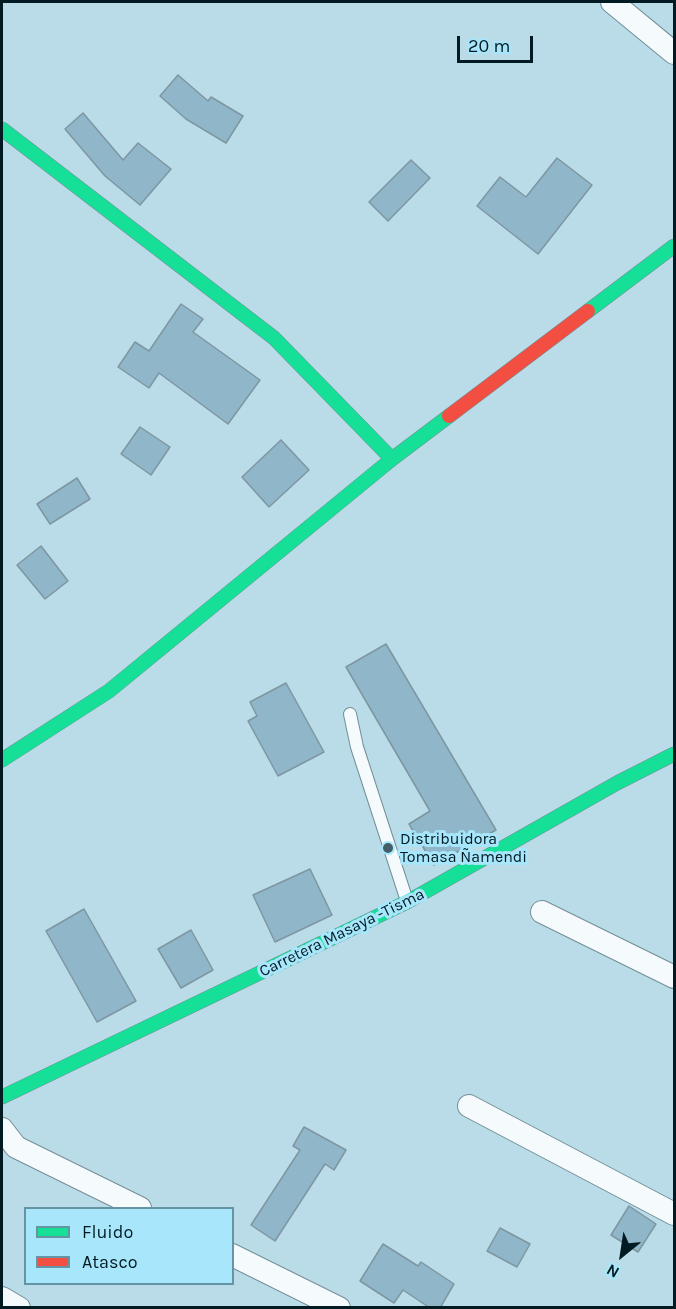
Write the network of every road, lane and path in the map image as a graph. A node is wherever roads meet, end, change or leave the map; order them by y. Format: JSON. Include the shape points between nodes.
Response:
{"nodes":[{"id":1,"x":612,"y":2,"type":"edge"},
{"id":2,"x":675,"y":53,"type":"edge"},
{"id":3,"x":2,"y":129,"type":"edge"},
{"id":4,"x":675,"y":246,"type":"edge"},
{"id":5,"x":392,"y":459,"type":"junction"},
{"id":6,"x":350,"y":714,"type":"dead end"},
{"id":7,"x":675,"y":754,"type":"edge"},
{"id":8,"x":2,"y":760,"type":"edge"},
{"id":9,"x":407,"y":902,"type":"junction"},
{"id":10,"x":542,"y":912,"type":"dead end"},
{"id":11,"x":675,"y":977,"type":"edge"},
{"id":12,"x":2,"y":1097,"type":"edge"},
{"id":13,"x":469,"y":1106,"type":"dead end"},
{"id":14,"x":2,"y":1129,"type":"edge"},
{"id":15,"x":136,"y":1207,"type":"edge"},
{"id":16,"x":675,"y":1214,"type":"edge"},
{"id":17,"x":234,"y":1256,"type":"edge"},
{"id":18,"x":2,"y":1298,"type":"edge"},
{"id":19,"x":19,"y":1308,"type":"edge"},
{"id":20,"x":339,"y":1308,"type":"edge"}],
"edges":[{"from":1,"to":2,"type":"street"},
{"from":3,"to":5,"type":"street","via":[[274,338]]},
{"from":4,"to":5,"type":"street"},
{"from":5,"to":8,"type":"street","via":[[109,691]]},
{"from":6,"to":9,"type":"lane"},
{"from":7,"to":9,"type":"street","name":"Carretera Masaya -Tisma"},
{"from":9,"to":12,"type":"street","name":"Carretera Masaya -Tisma"},
{"from":10,"to":11,"type":"street"},
{"from":13,"to":16,"type":"street"},
{"from":14,"to":15,"type":"street","via":[[16,1147]]},
{"from":17,"to":20,"type":"street"},
{"from":18,"to":19,"type":"street"}]}
